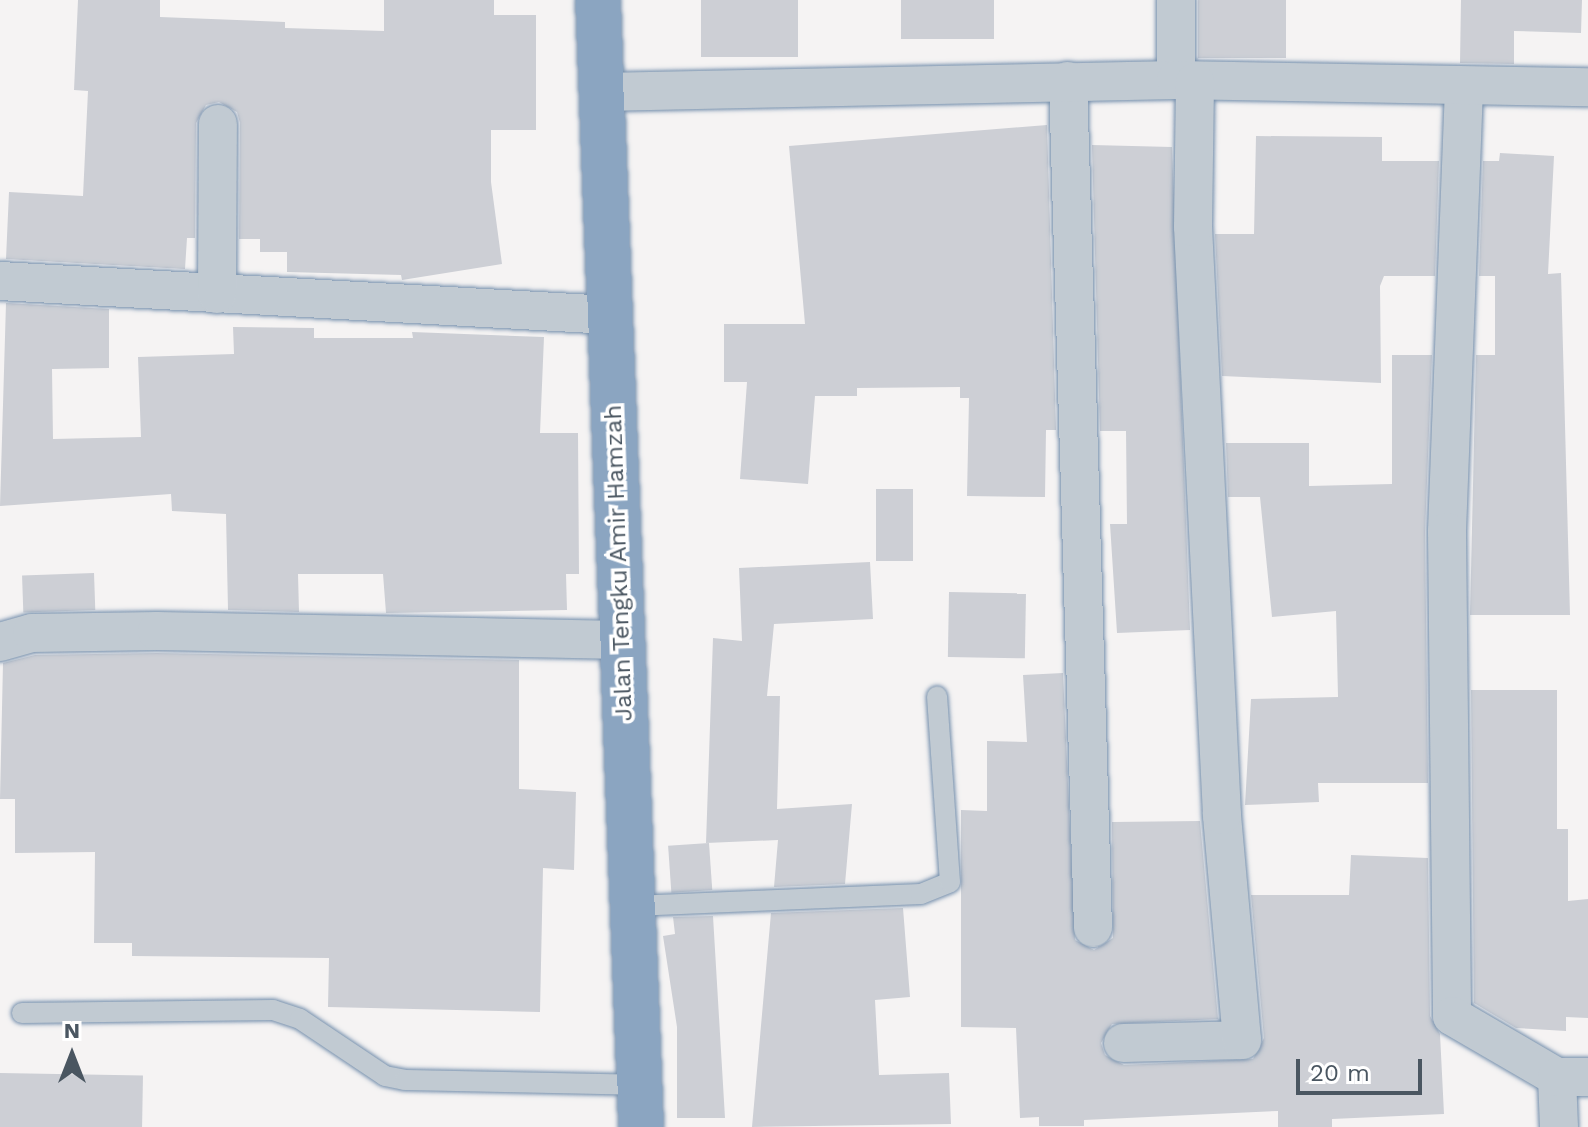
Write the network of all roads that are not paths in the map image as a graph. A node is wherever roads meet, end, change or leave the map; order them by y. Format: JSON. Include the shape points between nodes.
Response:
{"nodes":[{"id":1,"x":598,"y":0,"type":"edge"},
{"id":2,"x":1176,"y":0,"type":"edge"},
{"id":3,"x":1068,"y":81,"type":"junction"},
{"id":4,"x":1185,"y":81,"type":"junction"},
{"id":5,"x":1588,"y":87,"type":"edge"},
{"id":6,"x":1464,"y":88,"type":"junction"},
{"id":7,"x":602,"y":92,"type":"junction"},
{"id":8,"x":218,"y":124,"type":"dead end"},
{"id":9,"x":0,"y":281,"type":"edge"},
{"id":10,"x":217,"y":294,"type":"junction"},
{"id":11,"x":610,"y":315,"type":"junction"},
{"id":12,"x":622,"y":640,"type":"junction"},
{"id":13,"x":0,"y":642,"type":"edge"},
{"id":14,"x":937,"y":696,"type":"dead end"},
{"id":15,"x":633,"y":906,"type":"junction"},
{"id":16,"x":1093,"y":928,"type":"dead end"},
{"id":17,"x":22,"y":1013,"type":"dead end"},
{"id":18,"x":1123,"y":1043,"type":"dead end"},
{"id":19,"x":1573,"y":1077,"type":"edge"},
{"id":20,"x":640,"y":1106,"type":"edge"},
{"id":21,"x":1559,"y":1127,"type":"edge"}],
"edges":[{"from":1,"to":7,"type":"highway","name":"Jalan Tengku Amir Hamzah"},
{"from":2,"to":4,"type":"street"},
{"from":3,"to":4,"type":"street"},
{"from":3,"to":7,"type":"street"},
{"from":3,"to":16,"type":"street"},
{"from":4,"to":6,"type":"street"},
{"from":4,"to":18,"type":"street","via":[[1222,815],[1242,1040]]},
{"from":5,"to":6,"type":"street"},
{"from":6,"to":19,"type":"street","via":[[1447,532],[1452,1016]]},
{"from":7,"to":11,"type":"highway","name":"Jalan Tengku Amir Hamzah"},
{"from":8,"to":10,"type":"street"},
{"from":9,"to":10,"type":"street"},
{"from":10,"to":11,"type":"street"},
{"from":11,"to":12,"type":"highway","name":"Jalan Tengku Amir Hamzah"},
{"from":12,"to":13,"type":"street","via":[[157,631],[32,633]]},
{"from":12,"to":15,"type":"highway","name":"Jalan Tengku Amir Hamzah"},
{"from":14,"to":15,"type":"lane","via":[[950,882],[921,894]]},
{"from":15,"to":20,"type":"highway","name":"Jalan Tengku Amir Hamzah"},
{"from":17,"to":20,"type":"lane","via":[[273,1010],[300,1019],[395,1078]]},
{"from":19,"to":21,"type":"street"}]}
